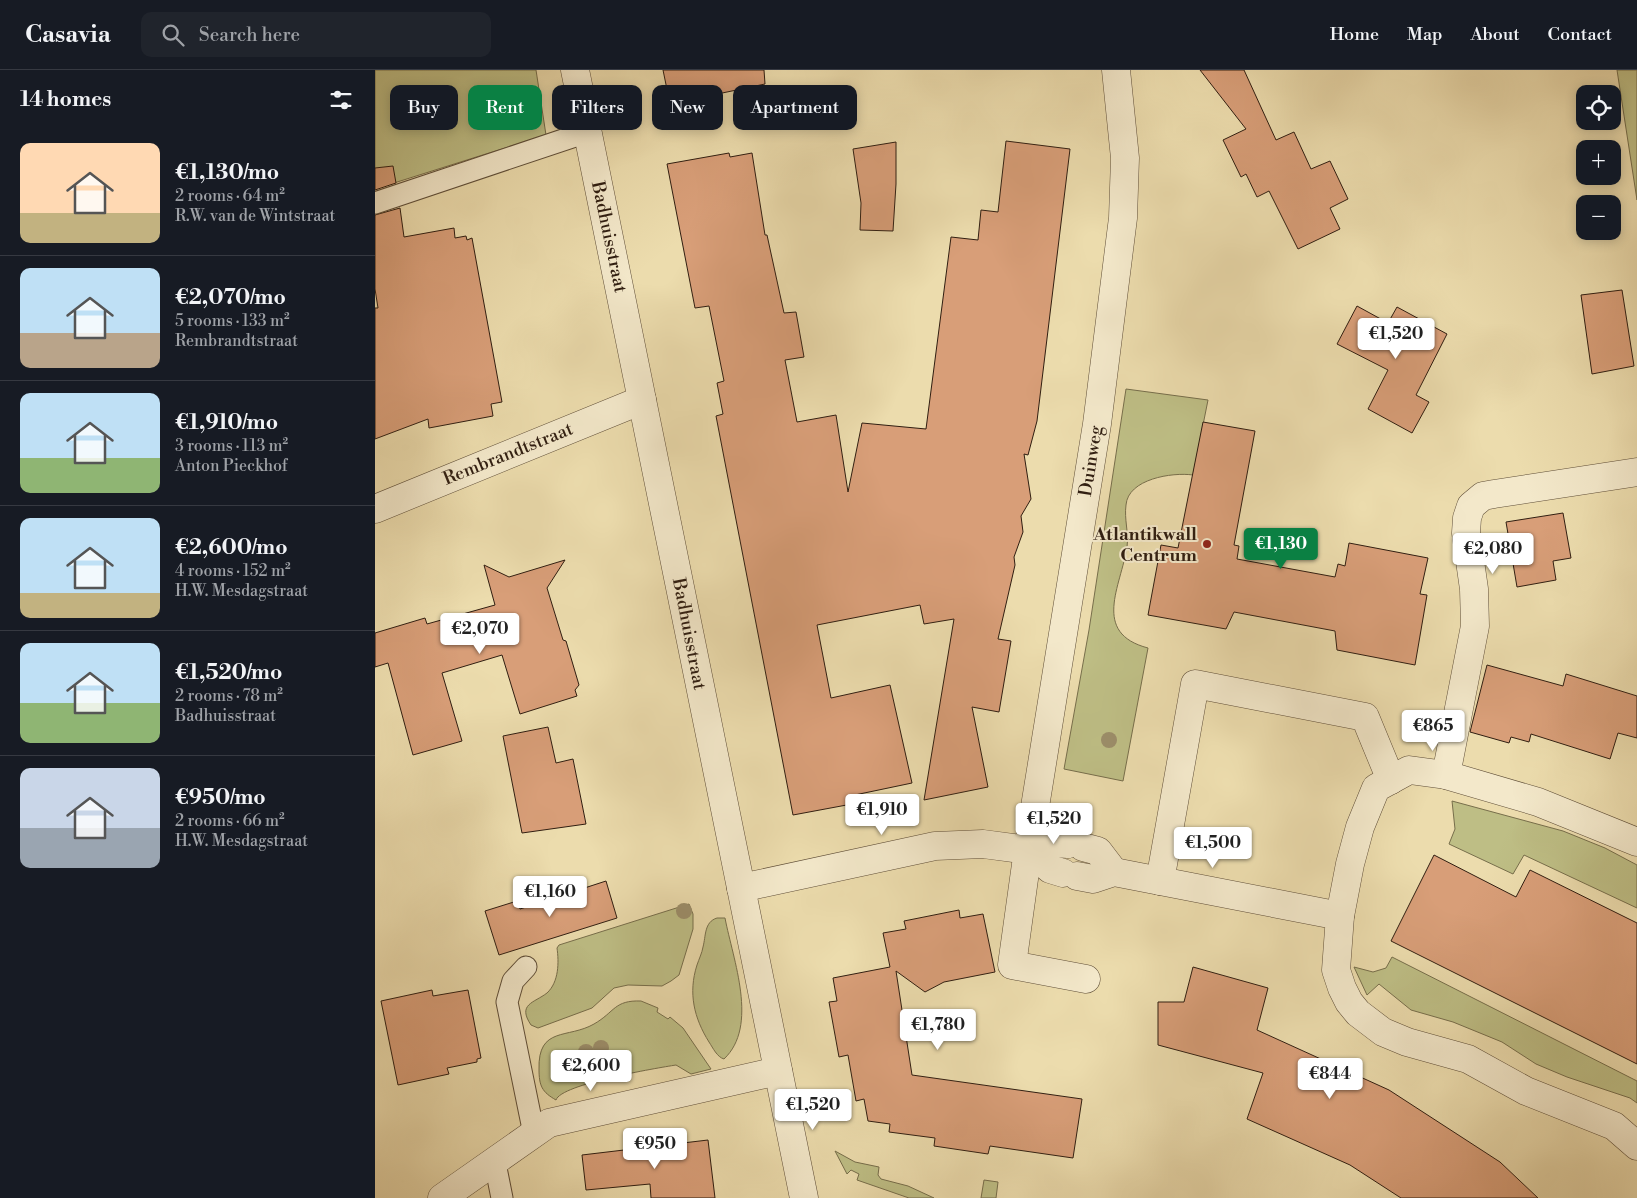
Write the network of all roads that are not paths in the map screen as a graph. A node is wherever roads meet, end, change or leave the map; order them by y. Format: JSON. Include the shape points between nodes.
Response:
{"nodes":[{"id":1,"x":575,"y":70,"type":"edge"},
{"id":2,"x":1116,"y":70,"type":"edge"},
{"id":3,"x":587,"y":132,"type":"junction"},
{"id":4,"x":375,"y":203,"type":"edge"},
{"id":5,"x":642,"y":400,"type":"junction"},
{"id":6,"x":1637,"y":472,"type":"edge"},
{"id":7,"x":375,"y":509,"type":"edge"},
{"id":8,"x":1446,"y":775,"type":"junction"},
{"id":9,"x":1391,"y":780,"type":"junction"},
{"id":10,"x":1637,"y":842,"type":"edge"},
{"id":11,"x":1028,"y":850,"type":"junction"},
{"id":12,"x":1114,"y":872,"type":"junction"},
{"id":13,"x":1160,"y":881,"type":"junction"},
{"id":14,"x":741,"y":888,"type":"junction"},
{"id":15,"x":1340,"y":916,"type":"junction"},
{"id":16,"x":526,"y":967,"type":"dead end"},
{"id":17,"x":1085,"y":979,"type":"dead end"},
{"id":18,"x":778,"y":1071,"type":"junction"},
{"id":19,"x":534,"y":1134,"type":"junction"},
{"id":20,"x":1637,"y":1146,"type":"edge"},
{"id":21,"x":495,"y":1163,"type":"junction"},
{"id":22,"x":442,"y":1198,"type":"edge"},
{"id":23,"x":502,"y":1198,"type":"edge"},
{"id":24,"x":804,"y":1198,"type":"edge"}],
"edges":[{"from":1,"to":3,"type":"street","name":"Badhuisstraat"},
{"from":2,"to":11,"type":"street","name":"Duinweg","via":[[1125,158],[1123,218],[1097,424]]},
{"from":3,"to":4,"type":"lane"},
{"from":3,"to":5,"type":"street","name":"Badhuisstraat"},
{"from":5,"to":7,"type":"street","name":"Rembrandtstraat"},
{"from":5,"to":14,"type":"street","name":"Badhuisstraat"},
{"from":6,"to":8,"type":"street","via":[[1483,496],[1471,506],[1466,533],[1474,589],[1475,626]]},
{"from":8,"to":9,"type":"street","via":[[1409,770]]},
{"from":8,"to":10,"type":"street","via":[[1538,802]]},
{"from":9,"to":13,"type":"street","via":[[1365,717],[1195,684]]},
{"from":9,"to":15,"type":"street","via":[[1376,788],[1361,827],[1349,864]]},
{"from":11,"to":12,"type":"street","via":[[1050,869],[1070,875],[1093,879]]},
{"from":11,"to":12,"type":"street","via":[[1055,843],[1098,851]]},
{"from":11,"to":14,"type":"street","via":[[983,844],[935,846]]},
{"from":11,"to":17,"type":"street","name":"Duinweg","via":[[1011,965]]},
{"from":12,"to":13,"type":"street"},
{"from":13,"to":15,"type":"street"},
{"from":14,"to":18,"type":"street","name":"Badhuisstraat"},
{"from":15,"to":20,"type":"street","via":[[1336,970],[1342,988],[1358,1013],[1383,1032],[1407,1042],[1468,1058],[1526,1091],[1593,1116],[1613,1126]]},
{"from":16,"to":19,"type":"lane","via":[[513,981],[507,1002]]},
{"from":18,"to":19,"type":"street","via":[[549,1123]]},
{"from":18,"to":24,"type":"street","name":"Badhuisstraat"},
{"from":19,"to":21,"type":"street"},
{"from":21,"to":22,"type":"street"},
{"from":21,"to":23,"type":"lane"}]}
